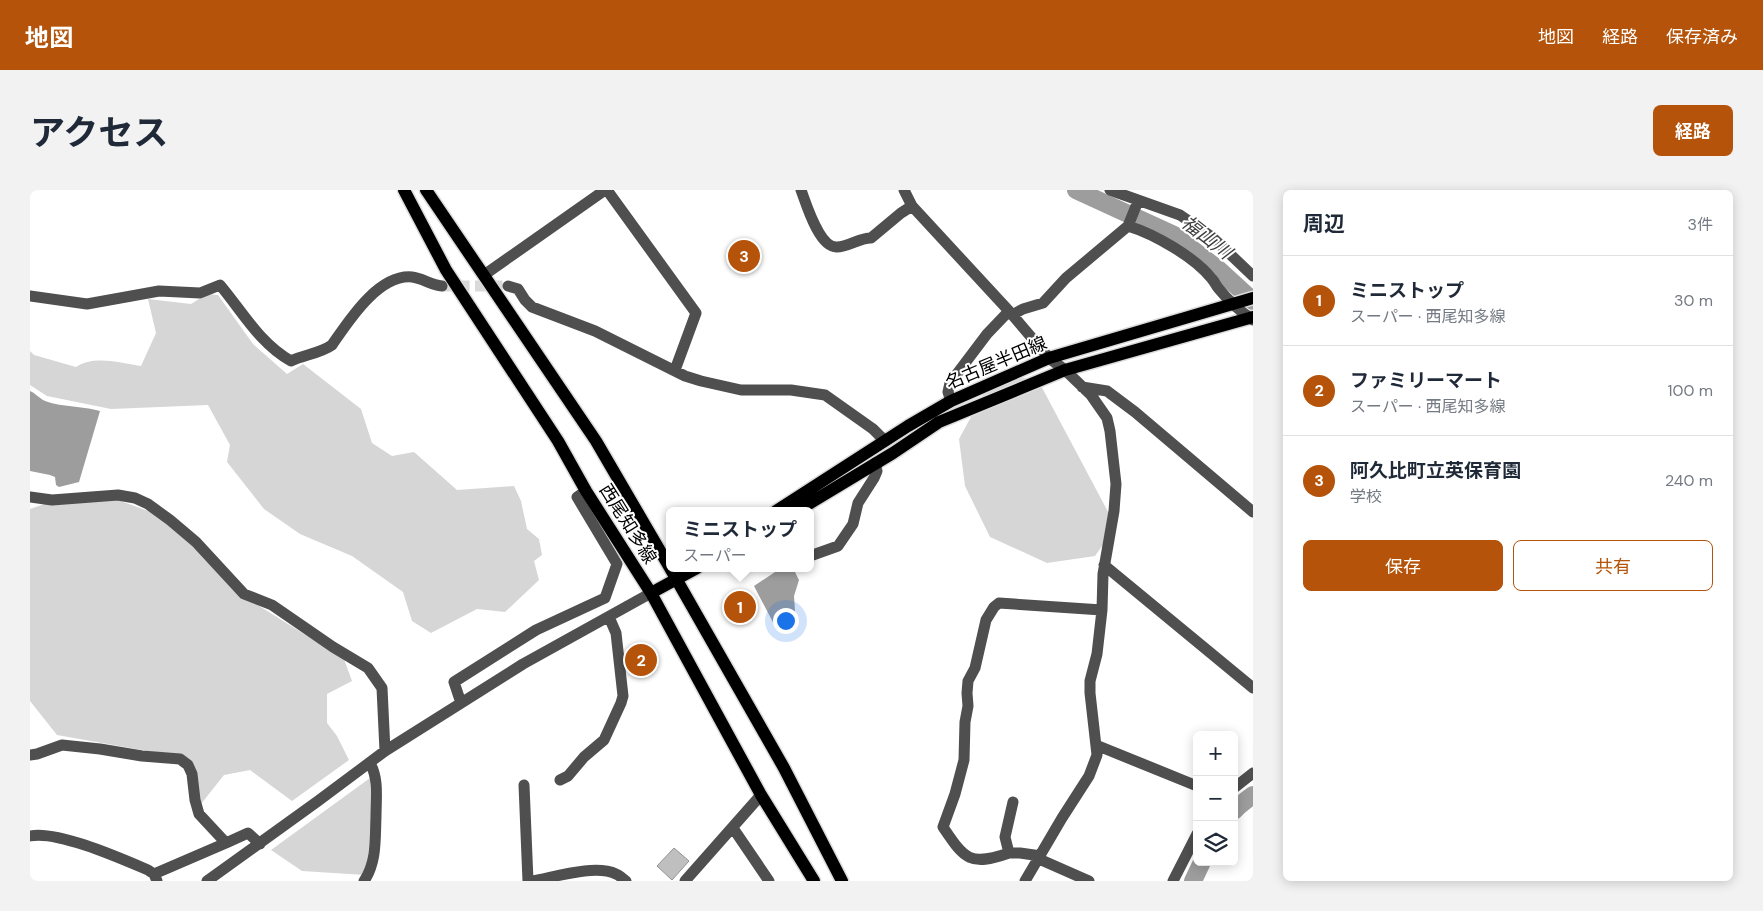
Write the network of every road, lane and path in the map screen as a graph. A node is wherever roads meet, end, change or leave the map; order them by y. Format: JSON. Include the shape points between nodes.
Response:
{"nodes":[{"id":1,"x":404,"y":190,"type":"edge"},
{"id":2,"x":426,"y":190,"type":"edge"},
{"id":3,"x":606,"y":190,"type":"edge"},
{"id":4,"x":801,"y":190,"type":"edge"},
{"id":5,"x":904,"y":190,"type":"edge"},
{"id":6,"x":1110,"y":190,"type":"edge"},
{"id":7,"x":1136,"y":204,"type":"junction"},
{"id":8,"x":912,"y":206,"type":"junction"},
{"id":9,"x":1128,"y":224,"type":"junction"},
{"id":10,"x":484,"y":275,"type":"junction"},
{"id":11,"x":1253,"y":276,"type":"edge"},
{"id":12,"x":442,"y":286,"type":"tunnel mouth"},
{"id":13,"x":508,"y":286,"type":"tunnel mouth"},
{"id":14,"x":30,"y":296,"type":"edge"},
{"id":15,"x":1243,"y":301,"type":"edge"},
{"id":16,"x":1011,"y":313,"type":"junction"},
{"id":17,"x":1252,"y":318,"type":"edge"},
{"id":18,"x":1049,"y":358,"type":"junction"},
{"id":19,"x":675,"y":370,"type":"junction"},
{"id":20,"x":1065,"y":370,"type":"junction"},
{"id":21,"x":1082,"y":387,"type":"junction"},
{"id":22,"x":951,"y":400,"type":"junction"},
{"id":23,"x":885,"y":441,"type":"junction"},
{"id":24,"x":876,"y":463,"type":"junction"},
{"id":25,"x":586,"y":491,"type":"junction"},
{"id":26,"x":30,"y":497,"type":"edge"},
{"id":27,"x":782,"y":507,"type":"edge"},
{"id":28,"x":804,"y":507,"type":"edge"},
{"id":29,"x":1253,"y":512,"type":"edge"},
{"id":30,"x":814,"y":555,"type":"edge"},
{"id":31,"x":666,"y":558,"type":"edge"},
{"id":32,"x":1104,"y":565,"type":"junction"},
{"id":33,"x":673,"y":572,"type":"edge"},
{"id":34,"x":675,"y":572,"type":"edge"},
{"id":35,"x":651,"y":593,"type":"junction"},
{"id":36,"x":1102,"y":610,"type":"junction"},
{"id":37,"x":609,"y":617,"type":"junction"},
{"id":38,"x":1253,"y":688,"type":"edge"},
{"id":39,"x":460,"y":703,"type":"junction"},
{"id":40,"x":1096,"y":745,"type":"junction"},
{"id":41,"x":384,"y":751,"type":"junction"},
{"id":42,"x":30,"y":755,"type":"edge"},
{"id":43,"x":370,"y":763,"type":"junction"},
{"id":44,"x":1253,"y":773,"type":"edge"},
{"id":45,"x":560,"y":780,"type":"dead end"},
{"id":46,"x":1193,"y":784,"type":"edge"},
{"id":47,"x":524,"y":785,"type":"dead end"},
{"id":48,"x":1238,"y":785,"type":"edge"},
{"id":49,"x":761,"y":795,"type":"junction"},
{"id":50,"x":1013,"y":802,"type":"dead end"},
{"id":51,"x":733,"y":828,"type":"junction"},
{"id":52,"x":30,"y":836,"type":"edge"},
{"id":53,"x":1193,"y":842,"type":"edge"},
{"id":54,"x":226,"y":843,"type":"junction"},
{"id":55,"x":260,"y":844,"type":"junction"},
{"id":56,"x":1009,"y":853,"type":"junction"},
{"id":57,"x":1040,"y":858,"type":"junction"},
{"id":58,"x":155,"y":878,"type":"edge"},
{"id":59,"x":764,"y":879,"type":"edge"},
{"id":60,"x":1028,"y":880,"type":"edge"},
{"id":61,"x":207,"y":881,"type":"edge"},
{"id":62,"x":364,"y":881,"type":"edge"},
{"id":63,"x":528,"y":881,"type":"edge"},
{"id":64,"x":533,"y":881,"type":"edge"},
{"id":65,"x":626,"y":881,"type":"edge"},
{"id":66,"x":685,"y":881,"type":"edge"},
{"id":67,"x":814,"y":881,"type":"edge"},
{"id":68,"x":842,"y":881,"type":"edge"},
{"id":69,"x":1089,"y":881,"type":"edge"},
{"id":70,"x":1173,"y":881,"type":"edge"}],
"edges":[{"from":1,"to":25,"type":"main road","name":"西尾知多線","via":[[446,270],[558,441]]},
{"from":2,"to":10,"type":"main road","name":"西尾知多線"},
{"from":3,"to":10,"type":"street"},
{"from":3,"to":19,"type":"street","via":[[696,313]]},
{"from":4,"to":8,"type":"street","via":[[812,220],[823,238],[836,248],[871,238]]},
{"from":5,"to":8,"type":"street"},
{"from":6,"to":7,"type":"street"},
{"from":7,"to":9,"type":"street"},
{"from":7,"to":11,"type":"street","via":[[1180,215],[1212,237]]},
{"from":8,"to":16,"type":"street"},
{"from":9,"to":15,"type":"street","via":[[1173,248],[1212,278],[1219,289]]},
{"from":9,"to":16,"type":"street","via":[[1066,278],[1043,303]]},
{"from":10,"to":31,"type":"main road","name":"西尾知多線","via":[[596,441]]},
{"from":12,"to":14,"type":"street","via":[[412,277],[394,281],[365,300],[332,345],[291,360],[280,355],[248,322],[220,285],[200,293],[159,291],[87,304]]},
{"from":13,"to":19,"type":"street","via":[[518,290],[532,307],[595,331]]},
{"from":15,"to":17,"type":"street"},
{"from":15,"to":18,"type":"main road","name":"名古屋半田線"},
{"from":16,"to":18,"type":"street"},
{"from":16,"to":22,"type":"street","via":[[987,334],[950,383],[948,392]]},
{"from":17,"to":20,"type":"main road","name":"名古屋半田線"},
{"from":18,"to":20,"type":"street"},
{"from":18,"to":22,"type":"main road","name":"名古屋半田線"},
{"from":19,"to":23,"type":"street","via":[[701,381],[740,390],[791,390],[826,395]]},
{"from":20,"to":21,"type":"street"},
{"from":20,"to":24,"type":"main road","name":"名古屋半田線","via":[[939,422]]},
{"from":21,"to":29,"type":"street","via":[[1107,391]]},
{"from":21,"to":32,"type":"street","via":[[1107,418],[1114,456],[1114,511]]},
{"from":22,"to":23,"type":"main road","name":"名古屋半田線"},
{"from":23,"to":27,"type":"main road","name":"名古屋半田線"},
{"from":24,"to":28,"type":"main road","name":"名古屋半田線"},
{"from":24,"to":30,"type":"street","via":[[877,471],[858,503],[853,524],[838,546]]},
{"from":25,"to":35,"type":"main road","name":"西尾知多線"},
{"from":25,"to":39,"type":"street","via":[[577,497],[617,564],[605,598],[536,630],[454,682]]},
{"from":26,"to":41,"type":"street","via":[[52,500],[118,495],[148,504],[196,542],[244,594],[272,605],[368,668],[382,688]]},
{"from":32,"to":36,"type":"street"},
{"from":32,"to":38,"type":"street"},
{"from":33,"to":35,"type":"main road"},
{"from":34,"to":68,"type":"main road","name":"西尾知多線","via":[[784,768]]},
{"from":35,"to":37,"type":"street"},
{"from":35,"to":49,"type":"main road","name":"西尾知多線"},
{"from":36,"to":40,"type":"street","via":[[1090,681]]},
{"from":36,"to":56,"type":"street","via":[[998,603],[986,620],[975,668],[968,681],[964,760],[943,827],[966,856],[990,860]]},
{"from":37,"to":39,"type":"street"},
{"from":37,"to":45,"type":"street","via":[[616,633],[621,703],[604,740]]},
{"from":39,"to":41,"type":"street"},
{"from":40,"to":46,"type":"street"},
{"from":40,"to":57,"type":"street","via":[[1098,755],[1089,776]]},
{"from":41,"to":43,"type":"street"},
{"from":42,"to":54,"type":"street","via":[[62,745],[180,758],[192,774],[199,814]]},
{"from":43,"to":55,"type":"street"},
{"from":43,"to":62,"type":"street","via":[[376,778],[377,838],[374,857]]},
{"from":44,"to":48,"type":"street"},
{"from":47,"to":63,"type":"street"},
{"from":49,"to":51,"type":"street"},
{"from":49,"to":67,"type":"main road","name":"西尾知多線"},
{"from":50,"to":56,"type":"street","via":[[1005,837]]},
{"from":51,"to":59,"type":"street"},
{"from":51,"to":66,"type":"street"},
{"from":52,"to":58,"type":"street","via":[[50,835],[111,854]]},
{"from":53,"to":70,"type":"street"},
{"from":54,"to":55,"type":"street","via":[[248,833]]},
{"from":54,"to":58,"type":"street"},
{"from":55,"to":61,"type":"street"},
{"from":56,"to":57,"type":"street"},
{"from":57,"to":60,"type":"street"},
{"from":57,"to":69,"type":"street"},
{"from":64,"to":65,"type":"street","via":[[604,871]]}]}
